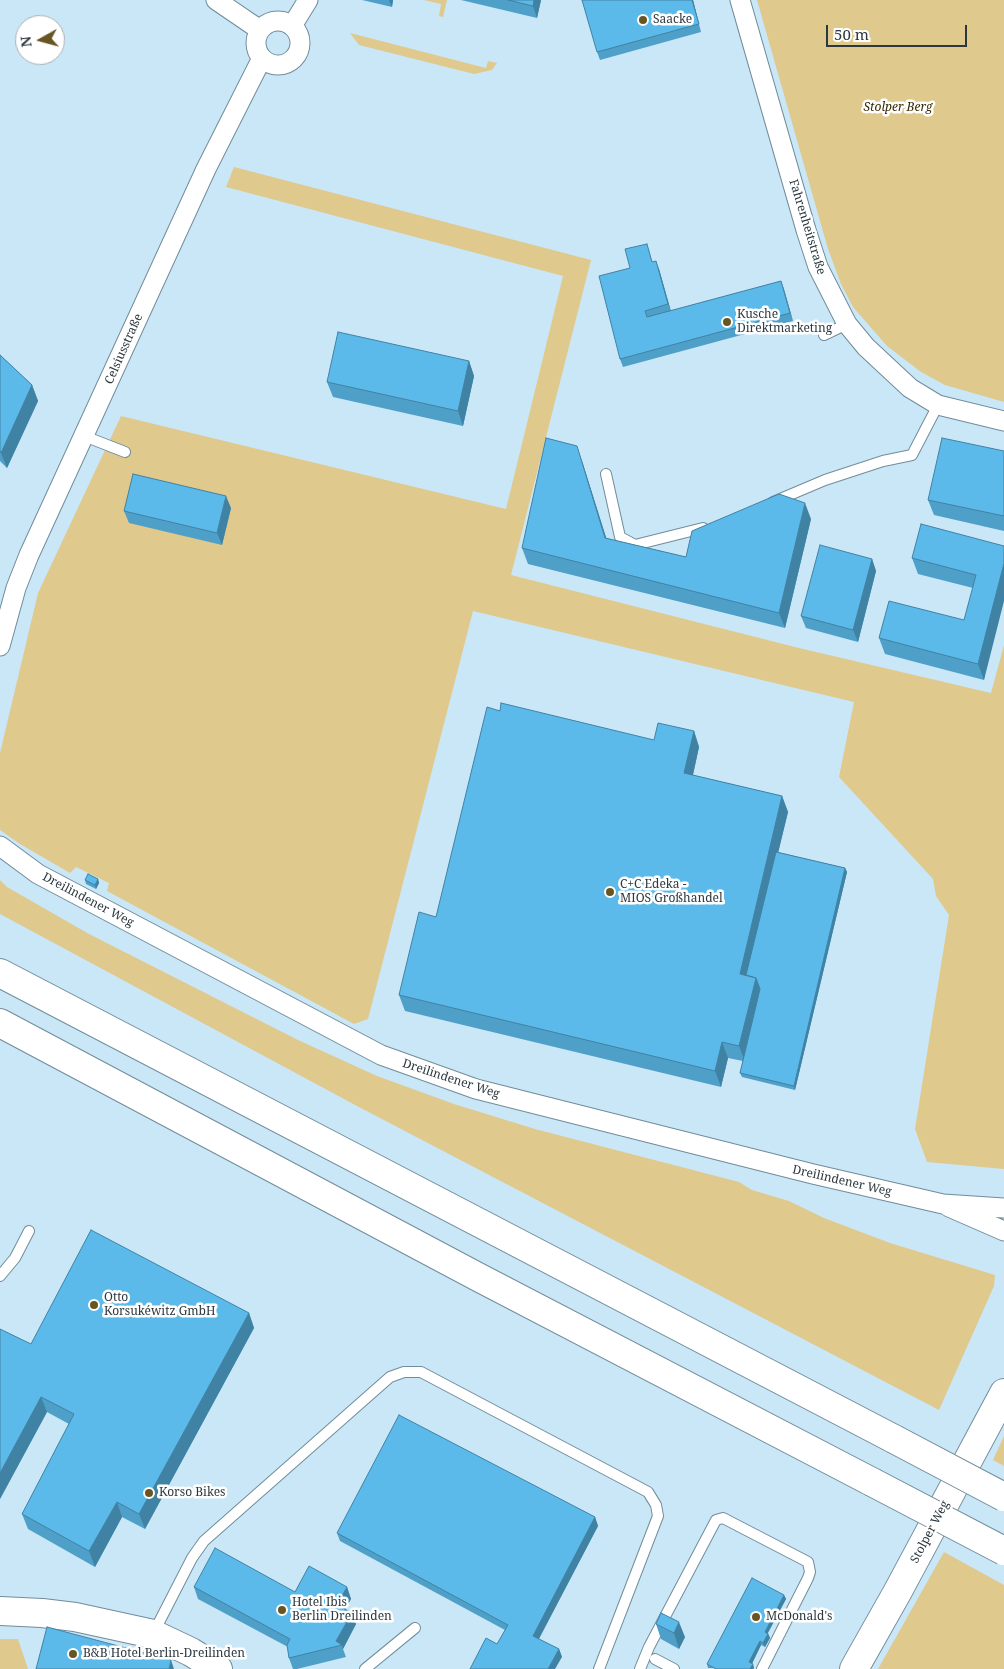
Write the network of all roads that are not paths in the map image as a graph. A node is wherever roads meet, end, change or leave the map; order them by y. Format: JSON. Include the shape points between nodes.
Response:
{"nodes":[{"id":1,"x":216,"y":0,"type":"edge"},
{"id":2,"x":308,"y":0,"type":"edge"},
{"id":3,"x":740,"y":0,"type":"edge"},
{"id":4,"x":292,"y":26,"type":"junction"},
{"id":5,"x":260,"y":30,"type":"junction"},
{"id":6,"x":262,"y":58,"type":"junction"},
{"id":7,"x":847,"y":324,"type":"junction"},
{"id":8,"x":824,"y":334,"type":"dead end"},
{"id":9,"x":938,"y":404,"type":"junction"},
{"id":10,"x":1004,"y":421,"type":"edge"},
{"id":11,"x":84,"y":436,"type":"junction"},
{"id":12,"x":125,"y":452,"type":"dead end"},
{"id":13,"x":606,"y":474,"type":"dead end"},
{"id":14,"x":761,"y":507,"type":"edge"},
{"id":15,"x":712,"y":526,"type":"edge"},
{"id":16,"x":5,"y":604,"type":"edge"},
{"id":17,"x":0,"y":646,"type":"edge"},
{"id":18,"x":0,"y":846,"type":"edge"},
{"id":19,"x":0,"y":972,"type":"edge"},
{"id":20,"x":0,"y":1023,"type":"edge"},
{"id":21,"x":943,"y":1204,"type":"junction"},
{"id":22,"x":1004,"y":1208,"type":"edge"},
{"id":23,"x":29,"y":1231,"type":"dead end"},
{"id":24,"x":1004,"y":1231,"type":"edge"},
{"id":25,"x":0,"y":1276,"type":"edge"},
{"id":26,"x":1004,"y":1393,"type":"edge"},
{"id":27,"x":1004,"y":1497,"type":"edge"},
{"id":28,"x":1004,"y":1551,"type":"edge"},
{"id":29,"x":0,"y":1611,"type":"edge"},
{"id":30,"x":415,"y":1628,"type":"dead end"},
{"id":31,"x":153,"y":1634,"type":"junction"},
{"id":32,"x":655,"y":1659,"type":"dead end"},
{"id":33,"x":641,"y":1668,"type":"edge"},
{"id":34,"x":218,"y":1669,"type":"edge"},
{"id":35,"x":366,"y":1669,"type":"edge"},
{"id":36,"x":599,"y":1669,"type":"edge"},
{"id":37,"x":674,"y":1669,"type":"edge"},
{"id":38,"x":762,"y":1669,"type":"edge"},
{"id":39,"x":854,"y":1669,"type":"edge"}],
"edges":[{"from":1,"to":5,"type":"street"},
{"from":2,"to":4,"type":"street"},
{"from":3,"to":7,"type":"street","name":"Fahrenheitstraße","via":[[818,268]]},
{"from":4,"to":5,"type":"street","via":[[279,21]]},
{"from":4,"to":6,"type":"street","via":[[301,45],[295,59],[274,66]]},
{"from":5,"to":6,"type":"street","via":[[256,44]]},
{"from":6,"to":11,"type":"street","name":"Celsiusstraße","via":[[206,169]]},
{"from":7,"to":8,"type":"lane"},
{"from":7,"to":9,"type":"street","name":"Fahrenheitstraße","via":[[887,368],[910,388]]},
{"from":9,"to":10,"type":"street","name":"Fahrenheitstraße"},
{"from":9,"to":14,"type":"lane","via":[[912,455],[825,480]]},
{"from":11,"to":12,"type":"lane"},
{"from":11,"to":16,"type":"street","name":"Celsiusstraße"},
{"from":13,"to":15,"type":"lane","via":[[620,537],[635,545]]},
{"from":16,"to":17,"type":"street","name":"Celsiusstraße"},
{"from":18,"to":21,"type":"street","name":"Dreilindener Weg","via":[[38,874],[382,1056],[476,1089]]},
{"from":19,"to":27,"type":"main road","bridge":true},
{"from":20,"to":28,"type":"main road","bridge":true,"via":[[487,1282]]},
{"from":21,"to":22,"type":"street","name":"Dreilindener Weg"},
{"from":21,"to":24,"type":"street","name":"Dreilindener Weg"},
{"from":23,"to":25,"type":"lane","via":[[15,1258]]},
{"from":26,"to":39,"type":"main road","name":"Stolper Weg"},
{"from":29,"to":31,"type":"main road","via":[[76,1617]]},
{"from":30,"to":35,"type":"lane"},
{"from":31,"to":34,"type":"main road"},
{"from":31,"to":36,"type":"lane","via":[[204,1541],[390,1377],[404,1372],[421,1372],[648,1492],[652,1498],[658,1516]]},
{"from":32,"to":37,"type":"lane"},
{"from":33,"to":38,"type":"lane","via":[[649,1646],[716,1520],[723,1518],[808,1562],[808,1578]]}]}
